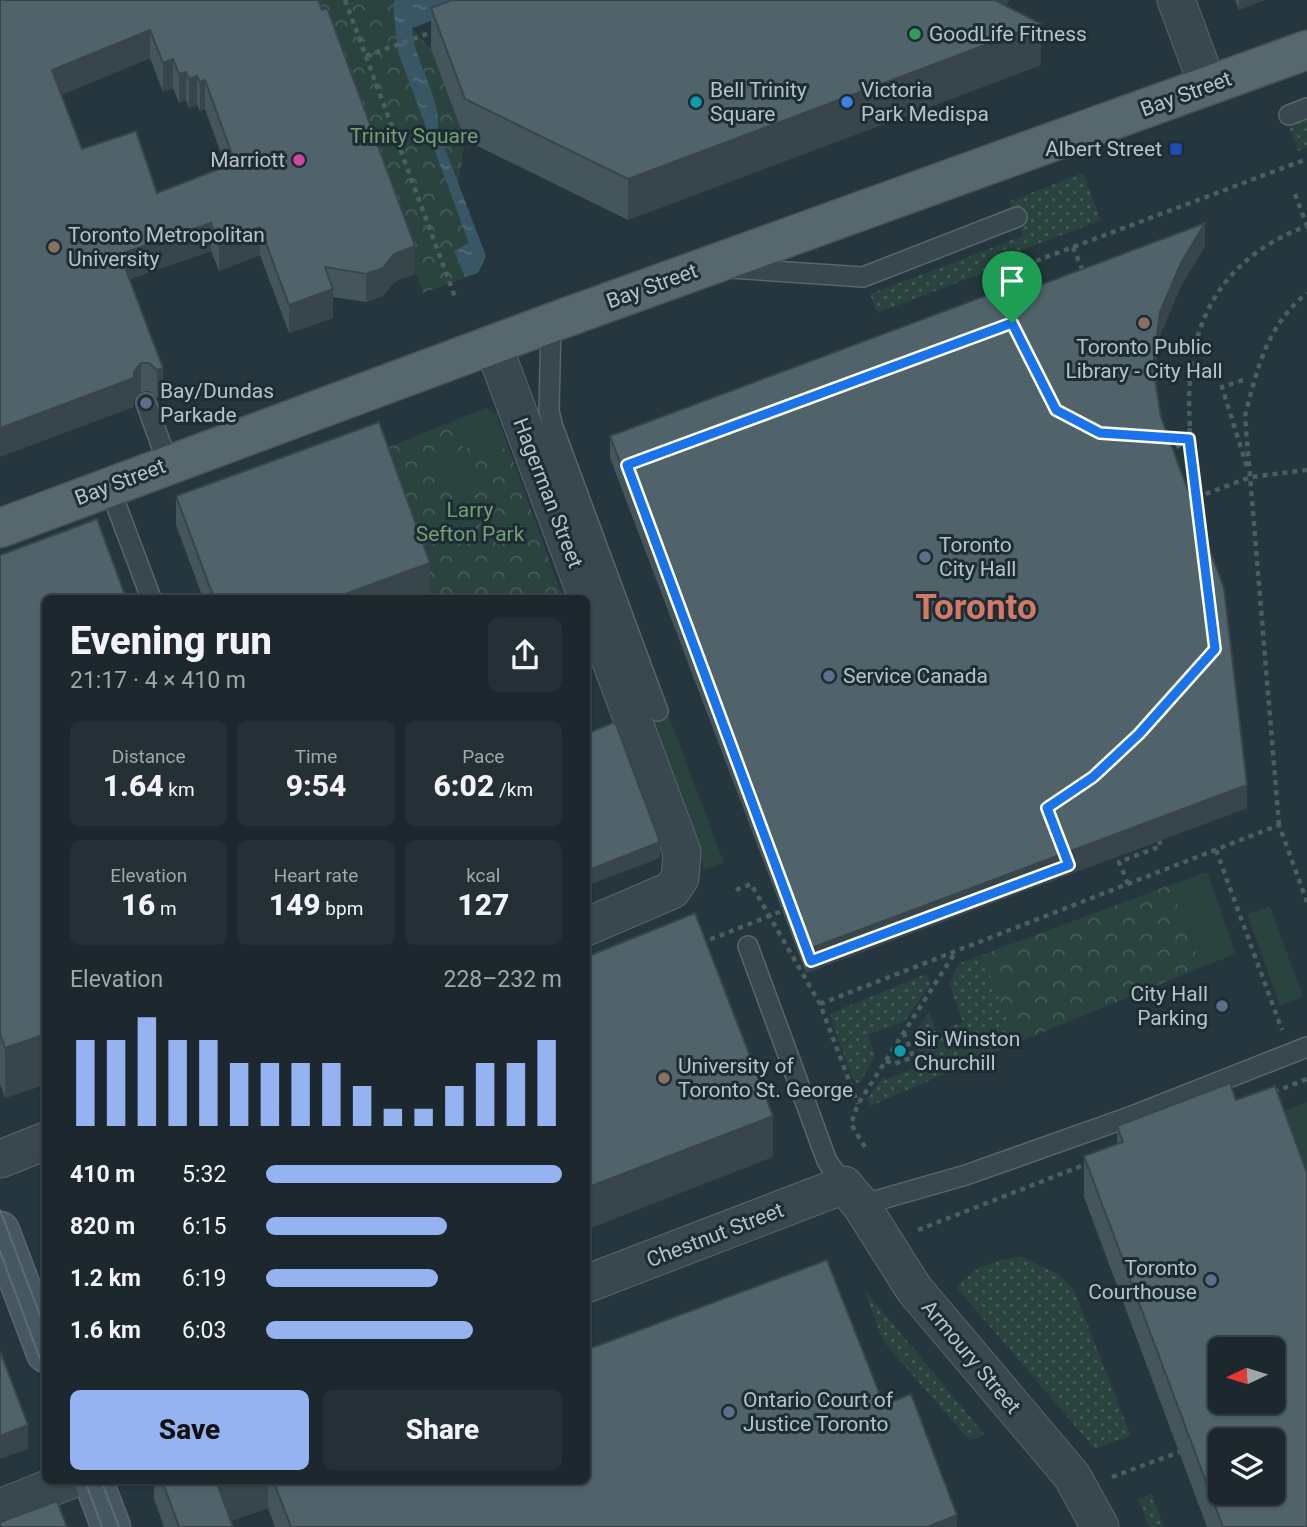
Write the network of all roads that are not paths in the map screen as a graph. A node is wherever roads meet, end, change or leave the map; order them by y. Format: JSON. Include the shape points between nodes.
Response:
{"nodes":[{"id":1,"x":1176,"y":0,"type":"edge"},
{"id":2,"x":1307,"y":50,"type":"edge"},
{"id":3,"x":1208,"y":86,"type":"junction"},
{"id":4,"x":1017,"y":217,"type":"dead end"},
{"id":5,"x":705,"y":266,"type":"junction"},
{"id":6,"x":551,"y":323,"type":"junction"},
{"id":7,"x":493,"y":345,"type":"junction"},
{"id":8,"x":146,"y":403,"type":"dead end"},
{"id":9,"x":168,"y":464,"type":"junction"},
{"id":10,"x":109,"y":486,"type":"junction"},
{"id":11,"x":0,"y":528,"type":"edge"},
{"id":12,"x":150,"y":595,"type":"edge"},
{"id":13,"x":586,"y":595,"type":"edge"},
{"id":14,"x":590,"y":605,"type":"edge"},
{"id":15,"x":658,"y":711,"type":"dead end"},
{"id":16,"x":590,"y":925,"type":"edge"},
{"id":17,"x":748,"y":946,"type":"dead end"},
{"id":18,"x":1299,"y":1051,"type":"edge"},
{"id":19,"x":42,"y":1143,"type":"edge"},
{"id":20,"x":0,"y":1159,"type":"edge"},
{"id":21,"x":853,"y":1195,"type":"junction"},
{"id":22,"x":0,"y":1231,"type":"edge"},
{"id":23,"x":590,"y":1283,"type":"edge"},
{"id":24,"x":42,"y":1342,"type":"edge"},
{"id":25,"x":60,"y":1484,"type":"edge"},
{"id":26,"x":95,"y":1484,"type":"edge"},
{"id":27,"x":0,"y":1508,"type":"edge"},
{"id":28,"x":111,"y":1527,"type":"edge"},
{"id":29,"x":1100,"y":1527,"type":"edge"}],
"edges":[{"from":1,"to":3,"type":"street"},
{"from":2,"to":3,"type":"main road","name":"Bay Street"},
{"from":3,"to":5,"type":"main road","name":"Bay Street"},
{"from":4,"to":5,"type":"lane","via":[[863,277]]},
{"from":5,"to":6,"type":"main road","name":"Bay Street"},
{"from":6,"to":7,"type":"main road","name":"Bay Street"},
{"from":6,"to":15,"type":"lane","via":[[549,411],[553,427]]},
{"from":7,"to":9,"type":"main road","name":"Bay Street"},
{"from":7,"to":13,"type":"street","name":"Hagerman Street"},
{"from":8,"to":9,"type":"lane"},
{"from":9,"to":10,"type":"main road","name":"Bay Street"},
{"from":10,"to":11,"type":"main road","name":"Bay Street"},
{"from":10,"to":12,"type":"lane"},
{"from":14,"to":16,"type":"street","name":"Hagerman Street","via":[[682,852],[680,878],[665,895]]},
{"from":17,"to":21,"type":"lane","via":[[828,1161]]},
{"from":18,"to":21,"type":"lane","via":[[966,1175]]},
{"from":19,"to":20,"type":"street"},
{"from":21,"to":23,"type":"street","name":"Chestnut Street"},
{"from":21,"to":29,"type":"street","name":"Armoury Street","via":[[914,1289],[1072,1476]]},
{"from":22,"to":24,"type":"main road"},
{"from":25,"to":27,"type":"street"},
{"from":26,"to":28,"type":"main road"}]}
